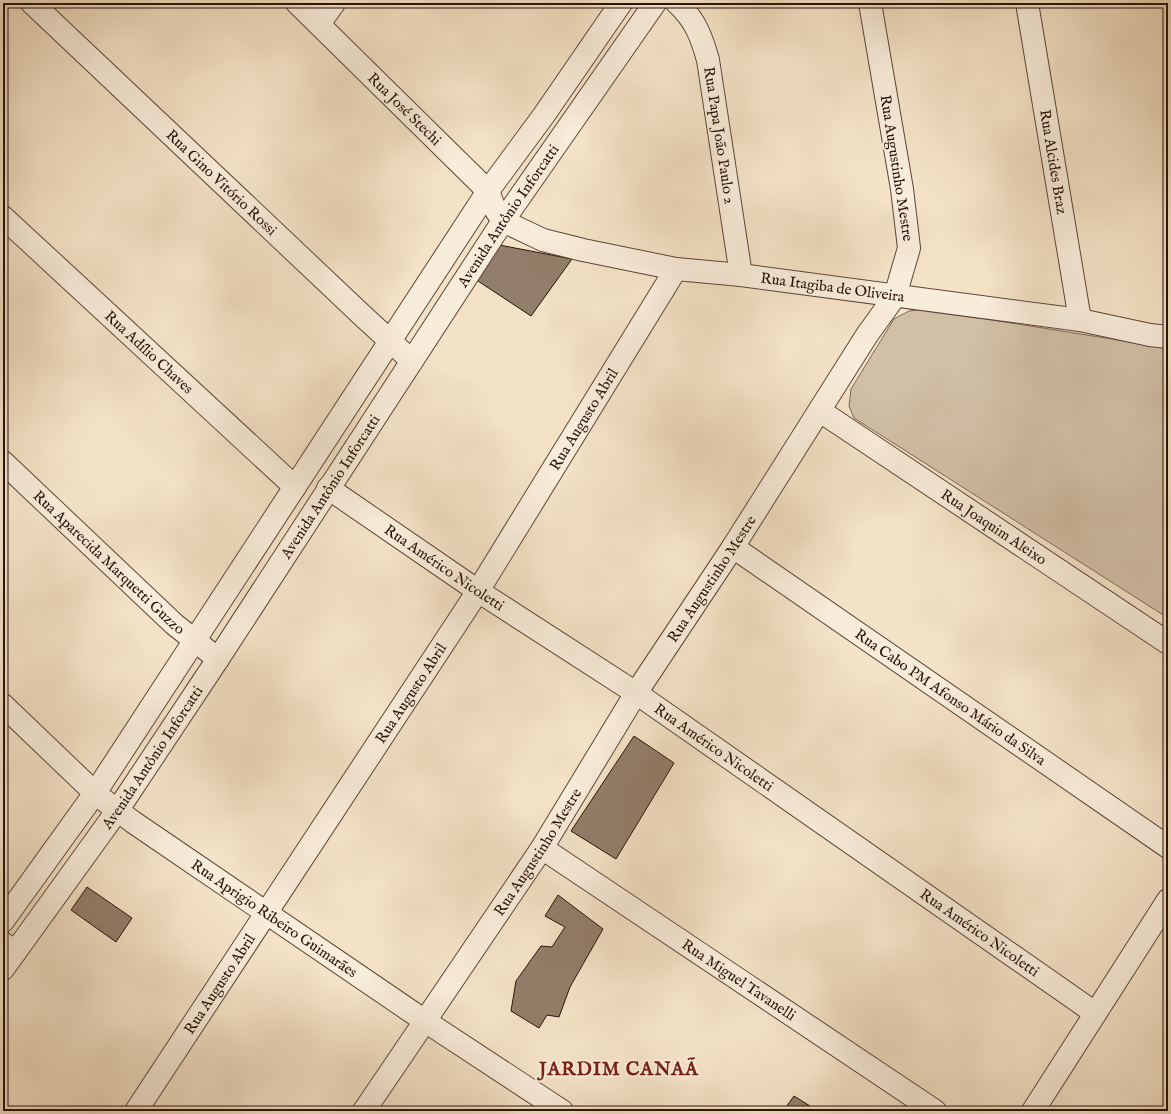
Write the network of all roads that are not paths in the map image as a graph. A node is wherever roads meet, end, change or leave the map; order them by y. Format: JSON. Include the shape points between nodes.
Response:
{"nodes":[{"id":1,"x":32,"y":3,"type":"edge"},
{"id":2,"x":297,"y":3,"type":"edge"},
{"id":3,"x":334,"y":3,"type":"edge"},
{"id":4,"x":621,"y":3,"type":"edge"},
{"id":5,"x":655,"y":3,"type":"edge"},
{"id":6,"x":677,"y":3,"type":"edge"},
{"id":7,"x":870,"y":3,"type":"edge"},
{"id":8,"x":1027,"y":3,"type":"edge"},
{"id":9,"x":320,"y":24,"type":"junction"},
{"id":10,"x":488,"y":191,"type":"junction"},
{"id":11,"x":3,"y":217,"type":"edge"},
{"id":12,"x":503,"y":221,"type":"junction"},
{"id":13,"x":676,"y":269,"type":"junction"},
{"id":14,"x":741,"y":275,"type":"junction"},
{"id":15,"x":895,"y":296,"type":"junction"},
{"id":16,"x":1080,"y":320,"type":"junction"},
{"id":17,"x":1168,"y":336,"type":"edge"},
{"id":18,"x":390,"y":341,"type":"junction"},
{"id":19,"x":412,"y":361,"type":"junction"},
{"id":20,"x":820,"y":411,"type":"junction"},
{"id":21,"x":3,"y":462,"type":"edge"},
{"id":22,"x":295,"y":487,"type":"junction"},
{"id":23,"x":328,"y":488,"type":"junction"},
{"id":24,"x":733,"y":547,"type":"junction"},
{"id":25,"x":478,"y":591,"type":"junction"},
{"id":26,"x":195,"y":640,"type":"junction"},
{"id":27,"x":1168,"y":643,"type":"edge"},
{"id":28,"x":218,"y":659,"type":"junction"},
{"id":29,"x":636,"y":693,"type":"junction"},
{"id":30,"x":3,"y":705,"type":"edge"},
{"id":31,"x":95,"y":792,"type":"junction"},
{"id":32,"x":117,"y":811,"type":"junction"},
{"id":33,"x":1168,"y":847,"type":"edge"},
{"id":34,"x":542,"y":848,"type":"junction"},
{"id":35,"x":1168,"y":900,"type":"edge"},
{"id":36,"x":267,"y":914,"type":"junction"},
{"id":37,"x":3,"y":921,"type":"edge"},
{"id":38,"x":9,"y":947,"type":"edge"},
{"id":39,"x":3,"y":970,"type":"edge"},
{"id":40,"x":1095,"y":1013,"type":"junction"},
{"id":41,"x":425,"y":1021,"type":"junction"},
{"id":42,"x":136,"y":1111,"type":"edge"},
{"id":43,"x":364,"y":1111,"type":"edge"},
{"id":44,"x":562,"y":1111,"type":"edge"},
{"id":45,"x":935,"y":1111,"type":"edge"},
{"id":46,"x":1033,"y":1111,"type":"edge"}],
"edges":[{"from":1,"to":18,"type":"street","name":"Rua Gino Vitório Rossi"},
{"from":2,"to":9,"type":"street","name":"Rua José Stechi"},
{"from":3,"to":9,"type":"street"},
{"from":4,"to":10,"type":"street","name":"Avenida Antônio Inforcatti"},
{"from":5,"to":12,"type":"street","name":"Avenida Antônio Inforcatti"},
{"from":6,"to":14,"type":"street","name":"Rua Papa João Paulo 2","via":[[690,17],[701,36],[708,60]]},
{"from":7,"to":15,"type":"street","name":"Rua Augustinho Mestre","via":[[902,189],[909,248]]},
{"from":8,"to":16,"type":"street","name":"Rua Alcides Braz"},
{"from":9,"to":10,"type":"street","name":"Rua José Stechi"},
{"from":10,"to":12,"type":"street","name":"Rua José Stechi"},
{"from":10,"to":18,"type":"street","name":"Avenida Antônio Inforcatti"},
{"from":11,"to":22,"type":"street","name":"Rua Adílio Chaves"},
{"from":12,"to":13,"type":"street","name":"Rua Itagiba de Oliveira","via":[[543,240]]},
{"from":12,"to":19,"type":"street","name":"Avenida Antônio Inforcatti"},
{"from":13,"to":14,"type":"street","name":"Rua Itagiba de Oliveira"},
{"from":13,"to":25,"type":"street","name":"Rua Augusto Abril"},
{"from":14,"to":15,"type":"street","name":"Rua Itagiba de Oliveira"},
{"from":15,"to":16,"type":"street","name":"Rua Itagiba de Oliveira"},
{"from":15,"to":20,"type":"street","name":"Rua Augustinho Mestre","via":[[867,335]]},
{"from":16,"to":17,"type":"street","name":"Rua Itagiba de Oliveira","via":[[1150,335]]},
{"from":18,"to":19,"type":"street","name":"Rua Gino Vitório Rossi"},
{"from":18,"to":22,"type":"street","name":"Avenida Antônio Inforcatti"},
{"from":19,"to":23,"type":"street","name":"Avenida Antônio Inforcatti"},
{"from":20,"to":24,"type":"street","name":"Rua Augustinho Mestre"},
{"from":20,"to":27,"type":"street","name":"Rua Joaquim Aleixo"},
{"from":21,"to":26,"type":"street","name":"Rua Aparecida Marquetti Guzzo","via":[[174,624]]},
{"from":22,"to":26,"type":"street","name":"Avenida Antônio Inforcatti"},
{"from":23,"to":25,"type":"street","name":"Rua Américo Nicoletti"},
{"from":23,"to":28,"type":"street","name":"Avenida Antônio Inforcatti"},
{"from":24,"to":29,"type":"street","name":"Rua Augustinho Mestre"},
{"from":24,"to":33,"type":"street","name":"Rua Cabo PM Afonso Mário da Silva"},
{"from":25,"to":29,"type":"street","name":"Rua Américo Nicoletti"},
{"from":25,"to":36,"type":"street","name":"Rua Augusto Abril"},
{"from":26,"to":28,"type":"street","name":"Rua Aparecida Marquetti Guzzo"},
{"from":26,"to":31,"type":"street","name":"Avenida Antônio Inforcatti"},
{"from":28,"to":32,"type":"street","name":"Avenida Antônio Inforcatti"},
{"from":29,"to":34,"type":"street","name":"Rua Augustinho Mestre"},
{"from":29,"to":40,"type":"street","name":"Rua Américo Nicoletti"},
{"from":30,"to":31,"type":"street","name":"Rua Aprigio Ribeiro Guimarães"},
{"from":31,"to":32,"type":"street","name":"Rua Aprigio Ribeiro Guimarães"},
{"from":31,"to":37,"type":"street","name":"Avenida Antônio Inforcatti"},
{"from":32,"to":36,"type":"street","name":"Rua Aprigio Ribeiro Guimarães"},
{"from":32,"to":38,"type":"street","name":"Avenida Antônio Inforcatti"},
{"from":34,"to":41,"type":"street","name":"Rua Augustinho Mestre"},
{"from":34,"to":45,"type":"street","name":"Rua Miguel Tavanelli"},
{"from":35,"to":40,"type":"street"},
{"from":36,"to":41,"type":"street","name":"Rua Aprigio Ribeiro Guimarães"},
{"from":36,"to":42,"type":"street","name":"Rua Augusto Abril"},
{"from":38,"to":39,"type":"street","name":"Avenida Antônio Inforcatti"},
{"from":40,"to":46,"type":"street"},
{"from":41,"to":43,"type":"street","name":"Rua Augustinho Mestre"},
{"from":41,"to":44,"type":"street","name":"Rua Aprigio Ribeiro Guimarães"}]}
